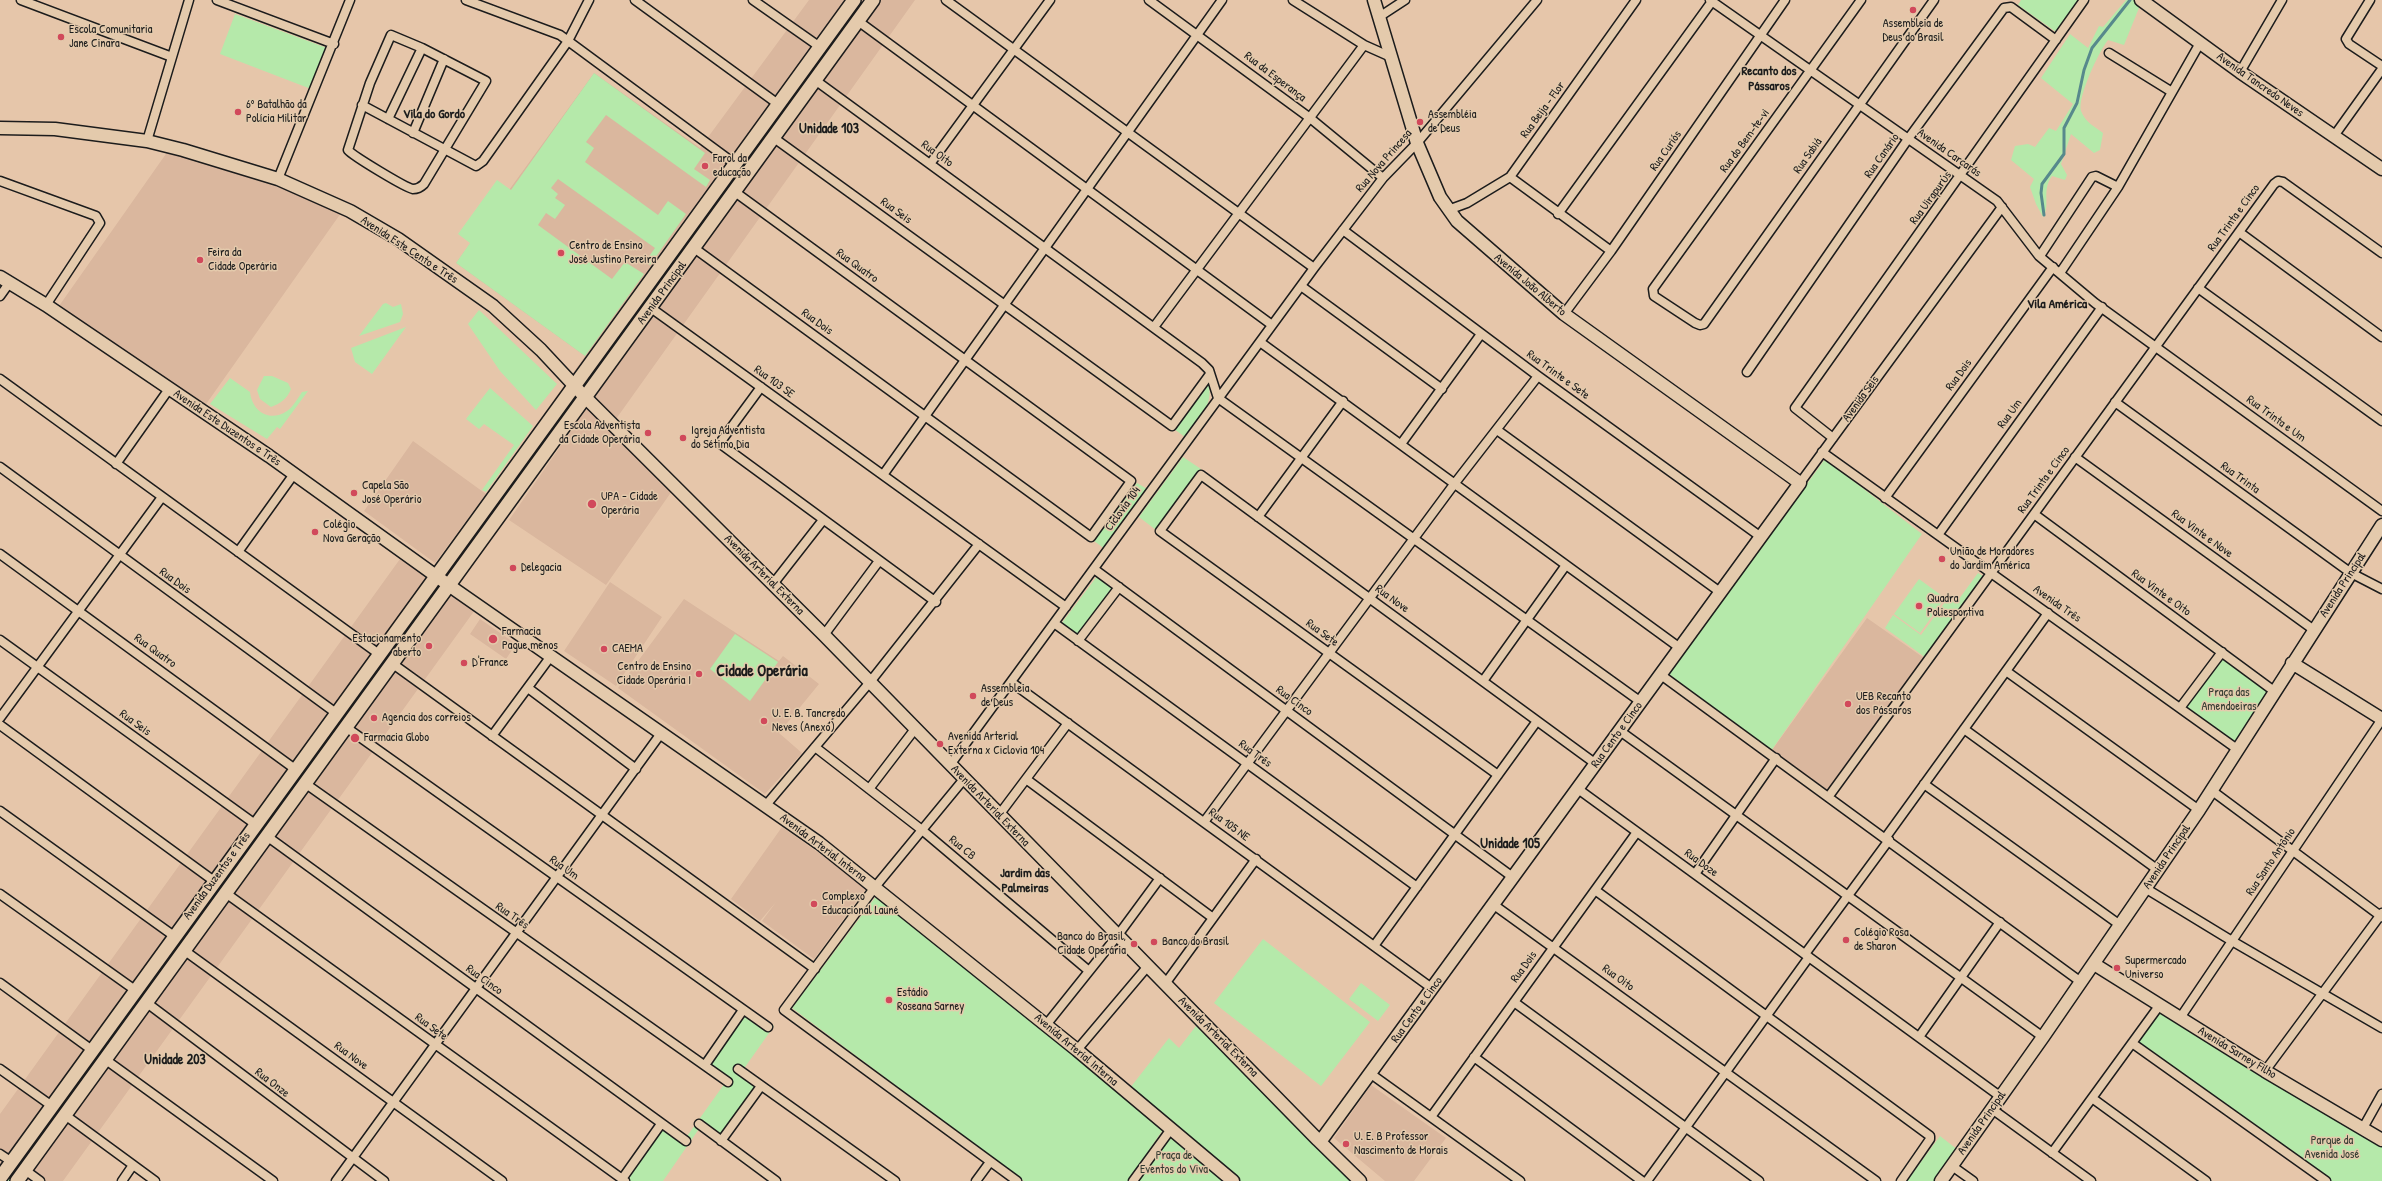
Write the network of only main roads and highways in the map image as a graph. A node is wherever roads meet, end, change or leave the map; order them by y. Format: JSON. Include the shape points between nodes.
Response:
{"nodes":[{"id":1,"x":854,"y":0,"type":"edge"},
{"id":2,"x":873,"y":0,"type":"edge"},
{"id":3,"x":1374,"y":0,"type":"edge"},
{"id":4,"x":2141,"y":0,"type":"edge"},
{"id":5,"x":778,"y":104,"type":"junction"},
{"id":6,"x":0,"y":128,"type":"edge"},
{"id":7,"x":765,"y":150,"type":"junction"},
{"id":8,"x":2382,"y":168,"type":"edge"},
{"id":9,"x":701,"y":210,"type":"junction"},
{"id":10,"x":694,"y":248,"type":"junction"},
{"id":11,"x":5,"y":279,"type":"edge"},
{"id":12,"x":574,"y":385,"type":"junction"},
{"id":13,"x":586,"y":398,"type":"junction"},
{"id":14,"x":563,"y":400,"type":"junction"},
{"id":15,"x":1800,"y":483,"type":"joint"},
{"id":16,"x":2382,"y":525,"type":"edge"},
{"id":17,"x":436,"y":576,"type":"junction"},
{"id":18,"x":450,"y":585,"type":"junction"},
{"id":19,"x":1720,"y":592,"type":"joint"},
{"id":20,"x":2292,"y":663,"type":"junction"},
{"id":21,"x":2382,"y":719,"type":"edge"},
{"id":22,"x":2094,"y":964,"type":"junction"},
{"id":23,"x":2382,"y":1140,"type":"edge"},
{"id":24,"x":1320,"y":1142,"type":"junction"},
{"id":25,"x":0,"y":1178,"type":"edge"},
{"id":26,"x":17,"y":1181,"type":"edge"},
{"id":27,"x":1233,"y":1181,"type":"edge"},
{"id":28,"x":1360,"y":1181,"type":"edge"},
{"id":29,"x":1941,"y":1181,"type":"edge"}],
"edges":[{"from":1,"to":5,"type":"main road","name":"Avenida Principal"},
{"from":2,"to":7,"type":"main road","name":"Avenida Principal"},
{"from":3,"to":15,"type":"main road","name":"Avenida João Alberto","via":[[1417,143],[1433,183],[1448,210],[1468,232],[1564,314]]},
{"from":4,"to":8,"type":"main road","name":"Avenida Tancredo Neves","via":[[2240,72]]},
{"from":5,"to":7,"type":"main road","via":[[785,110],[785,115]]},
{"from":5,"to":9,"type":"main road","name":"Avenida Principal"},
{"from":6,"to":12,"type":"main road","name":"Avenida Este Cento e Três","via":[[55,129],[147,141],[278,180],[350,211],[404,243],[504,315]]},
{"from":7,"to":10,"type":"main road","name":"Avenida Principal"},
{"from":9,"to":10,"type":"main road","via":[[687,239],[688,244]]},
{"from":9,"to":12,"type":"main road","name":"Avenida Principal"},
{"from":10,"to":13,"type":"main road","name":"Avenida Principal"},
{"from":11,"to":17,"type":"main road","name":"Avenida Este Duzentos e Três","via":[[294,474]]},
{"from":12,"to":13,"type":"main road","name":"Avenida Este Cento e Três"},
{"from":12,"to":14,"type":"main road","name":"Avenida Principal"},
{"from":13,"to":14,"type":"main road","via":[[572,396]]},
{"from":13,"to":18,"type":"main road","name":"Avenida Principal"},
{"from":13,"to":24,"type":"main road","name":"Avenida Arterial Externa","via":[[824,635]]},
{"from":14,"to":17,"type":"main road","name":"Avenida Principal"},
{"from":15,"to":19,"type":"main road","name":"Avenida Seis"},
{"from":16,"to":20,"type":"main road","name":"Avenida Principal"},
{"from":17,"to":18,"type":"main road","name":"Avenida Este Duzentos e Três"},
{"from":17,"to":25,"type":"main road","name":"Avenida Duzentos e Três"},
{"from":18,"to":26,"type":"main road","name":"Avenida Duzentos e Três"},
{"from":18,"to":27,"type":"main road","name":"Avenida Arterial Interna","via":[[766,805],[875,887],[1077,1050]]},
{"from":19,"to":24,"type":"main road","name":"Rua Cento e Cinco"},
{"from":20,"to":21,"type":"main road"},
{"from":20,"to":22,"type":"main road","name":"Avenida Principal","via":[[2199,810]]},
{"from":22,"to":23,"type":"main road","name":"Avenida Sarney Filho","via":[[2265,1071]]},
{"from":22,"to":29,"type":"main road","name":"Avenida Principal"},
{"from":24,"to":28,"type":"main road","name":"Avenida Arterial Externa"}]}
